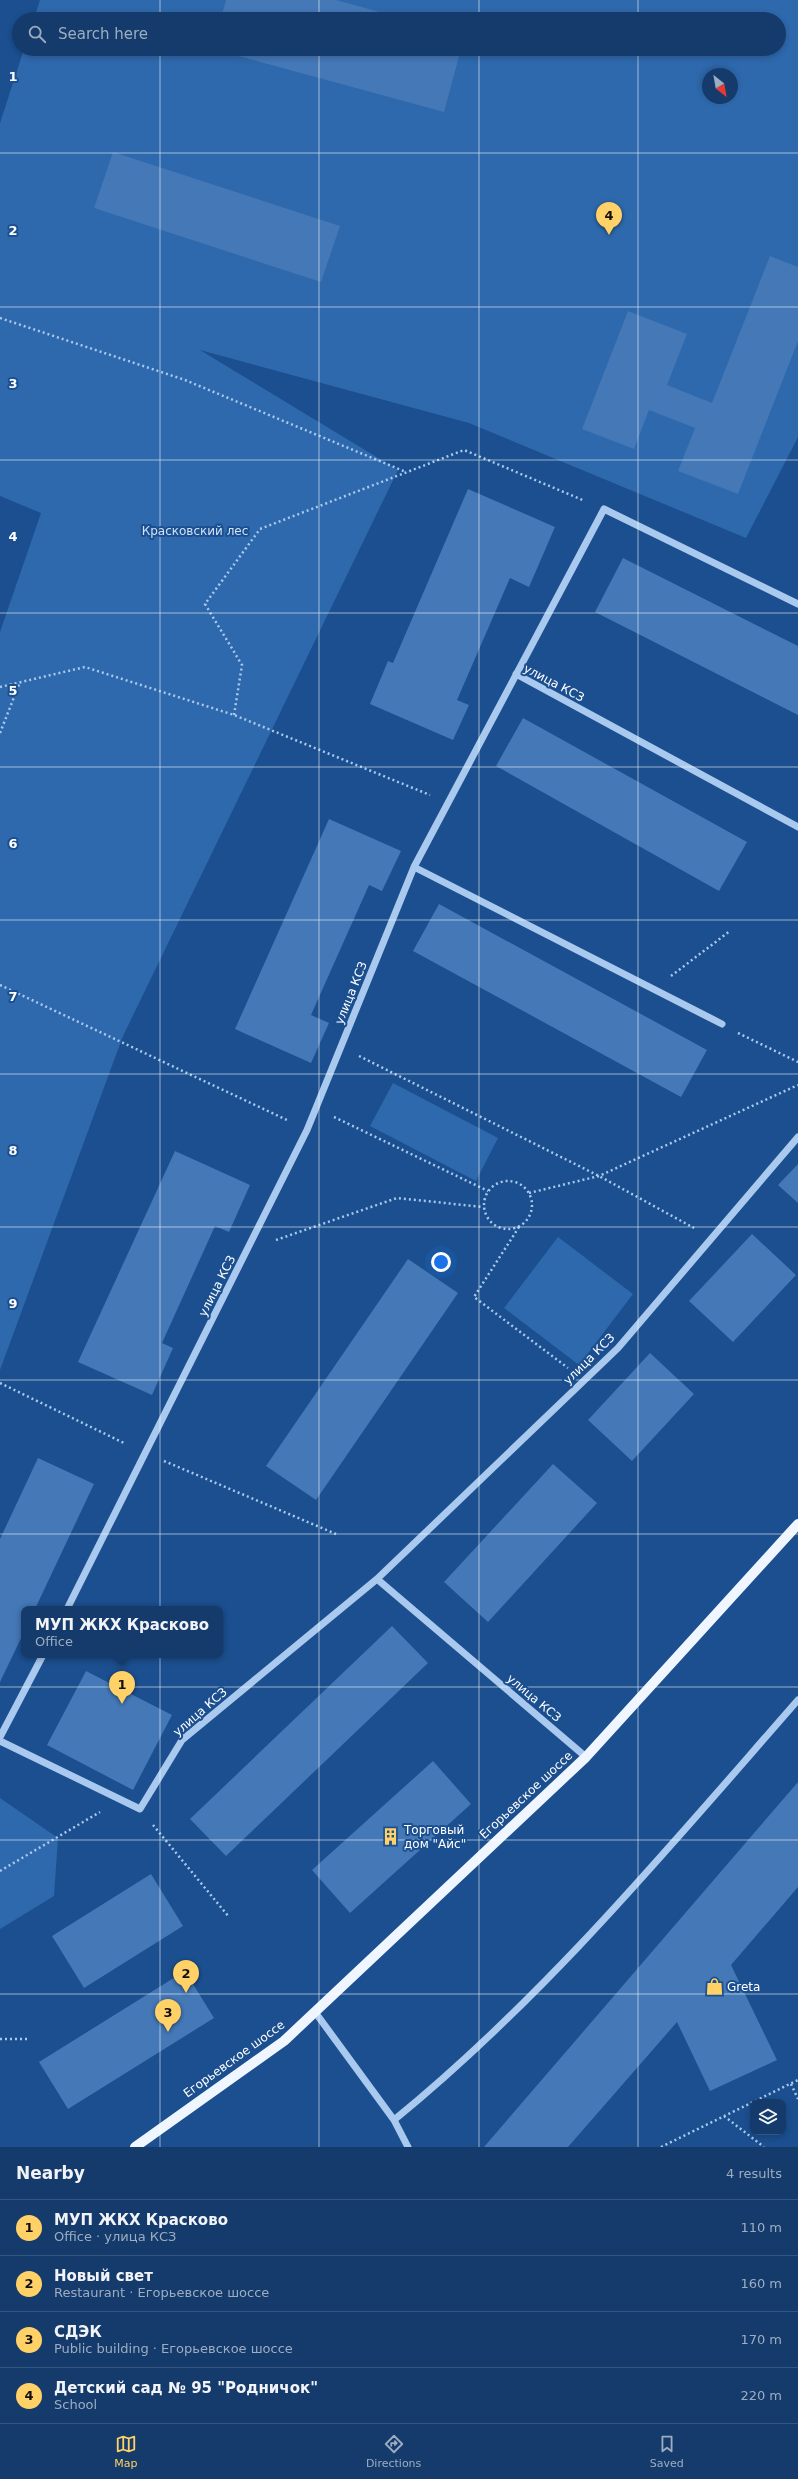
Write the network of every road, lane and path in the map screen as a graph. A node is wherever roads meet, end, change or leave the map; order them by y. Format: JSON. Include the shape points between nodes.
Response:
{"nodes":[{"id":1,"x":0,"y":318,"type":"edge"},
{"id":2,"x":406,"y":472,"type":"junction"},
{"id":3,"x":604,"y":509,"type":"junction"},
{"id":4,"x":798,"y":604,"type":"edge"},
{"id":5,"x":516,"y":674,"type":"junction"},
{"id":6,"x":20,"y":682,"type":"junction"},
{"id":7,"x":0,"y":687,"type":"edge"},
{"id":8,"x":234,"y":715,"type":"junction"},
{"id":9,"x":0,"y":733,"type":"edge"},
{"id":10,"x":448,"y":802,"type":"junction"},
{"id":11,"x":798,"y":828,"type":"edge"},
{"id":12,"x":414,"y":867,"type":"junction"},
{"id":13,"x":730,"y":931,"type":"dead end"},
{"id":14,"x":0,"y":985,"type":"edge"},
{"id":15,"x":654,"y":989,"type":"junction"},
{"id":16,"x":722,"y":1024,"type":"joint"},
{"id":17,"x":341,"y":1047,"type":"junction"},
{"id":18,"x":798,"y":1062,"type":"edge"},
{"id":19,"x":798,"y":1085,"type":"edge"},
{"id":20,"x":316,"y":1108,"type":"junction"},
{"id":21,"x":307,"y":1130,"type":"junction"},
{"id":22,"x":798,"y":1137,"type":"edge"},
{"id":23,"x":599,"y":1176,"type":"junction"},
{"id":24,"x":488,"y":1191,"type":"junction"},
{"id":25,"x":529,"y":1193,"type":"junction"},
{"id":26,"x":484,"y":1206,"type":"junction"},
{"id":27,"x":519,"y":1227,"type":"junction"},
{"id":28,"x":712,"y":1238,"type":"junction"},
{"id":29,"x":247,"y":1250,"type":"junction"},
{"id":30,"x":584,"y":1380,"type":"junction"},
{"id":31,"x":0,"y":1383,"type":"edge"},
{"id":32,"x":146,"y":1453,"type":"junction"},
{"id":33,"x":798,"y":1524,"type":"edge"},
{"id":34,"x":336,"y":1534,"type":"dead end"},
{"id":35,"x":376,"y":1579,"type":"junction"},
{"id":36,"x":69,"y":1606,"type":"edge"},
{"id":37,"x":41,"y":1658,"type":"edge"},
{"id":38,"x":798,"y":1700,"type":"edge"},
{"id":39,"x":0,"y":1737,"type":"edge"},
{"id":40,"x":0,"y":1741,"type":"edge"},
{"id":41,"x":586,"y":1757,"type":"junction"},
{"id":42,"x":121,"y":1800,"type":"junction"},
{"id":43,"x":140,"y":1809,"type":"junction"},
{"id":44,"x":0,"y":1871,"type":"edge"},
{"id":45,"x":229,"y":1917,"type":"dead end"},
{"id":46,"x":315,"y":2012,"type":"junction"},
{"id":47,"x":0,"y":2039,"type":"edge"},
{"id":48,"x":30,"y":2039,"type":"dead end"},
{"id":49,"x":798,"y":2080,"type":"edge"},
{"id":50,"x":790,"y":2084,"type":"junction"},
{"id":51,"x":798,"y":2099,"type":"edge"},
{"id":52,"x":724,"y":2116,"type":"junction"},
{"id":53,"x":394,"y":2120,"type":"junction"},
{"id":54,"x":134,"y":2147,"type":"edge"},
{"id":55,"x":408,"y":2147,"type":"edge"},
{"id":56,"x":661,"y":2147,"type":"edge"},
{"id":57,"x":764,"y":2147,"type":"edge"}],
"edges":[{"from":1,"to":2,"type":"path","via":[[185,380]]},
{"from":2,"to":3,"type":"path","via":[[464,450]]},
{"from":2,"to":8,"type":"path","via":[[260,529],[205,604],[242,665]]},
{"from":3,"to":4,"type":"street"},
{"from":3,"to":5,"type":"street"},
{"from":5,"to":10,"type":"street","name":"улица КСЗ"},
{"from":5,"to":11,"type":"street","name":"улица КСЗ"},
{"from":6,"to":7,"type":"path"},
{"from":6,"to":8,"type":"path","via":[[85,667]]},
{"from":6,"to":9,"type":"path"},
{"from":8,"to":10,"type":"path"},
{"from":10,"to":12,"type":"street","name":"улица КСЗ"},
{"from":12,"to":15,"type":"street"},
{"from":12,"to":17,"type":"street","name":"улица КСЗ"},
{"from":13,"to":15,"type":"path"},
{"from":14,"to":21,"type":"path"},
{"from":15,"to":16,"type":"street"},
{"from":16,"to":18,"type":"path"},
{"from":17,"to":20,"type":"street","name":"улица КСЗ"},
{"from":17,"to":23,"type":"path"},
{"from":19,"to":23,"type":"path"},
{"from":20,"to":21,"type":"street","name":"улица КСЗ"},
{"from":20,"to":24,"type":"path"},
{"from":21,"to":29,"type":"street","name":"улица КСЗ"},
{"from":22,"to":28,"type":"street","name":"улица КСЗ"},
{"from":23,"to":25,"type":"path"},
{"from":23,"to":28,"type":"path"},
{"from":24,"to":25,"type":"path","via":[[501,1182],[509,1181],[517,1182]]},
{"from":24,"to":26,"type":"path"},
{"from":25,"to":27,"type":"path","via":[[533,1209],[525,1223]]},
{"from":26,"to":27,"type":"path","via":[[485,1214],[496,1226],[512,1230]]},
{"from":26,"to":29,"type":"path","via":[[397,1198]]},
{"from":27,"to":30,"type":"path","via":[[474,1297]]},
{"from":28,"to":30,"type":"street","name":"улица КСЗ","via":[[618,1348]]},
{"from":29,"to":32,"type":"street","name":"улица КСЗ"},
{"from":30,"to":35,"type":"street","name":"улица КСЗ"},
{"from":31,"to":32,"type":"path"},
{"from":32,"to":34,"type":"path"},
{"from":32,"to":36,"type":"street","name":"улица КСЗ"},
{"from":33,"to":41,"type":"main road","name":"Егорьевское шоссе"},
{"from":35,"to":41,"type":"street","name":"улица КСЗ"},
{"from":35,"to":43,"type":"street","name":"улица КСЗ","via":[[182,1740]]},
{"from":37,"to":39,"type":"street"},
{"from":38,"to":53,"type":"street","via":[[576,1951],[438,2085]]},
{"from":40,"to":42,"type":"street"},
{"from":41,"to":46,"type":"main road","name":"Егорьевское шоссе"},
{"from":42,"to":43,"type":"street"},
{"from":42,"to":44,"type":"path"},
{"from":43,"to":45,"type":"path"},
{"from":46,"to":53,"type":"street"},
{"from":46,"to":54,"type":"main road","name":"Егорьевское шоссе","via":[[284,2041]]},
{"from":47,"to":48,"type":"path"},
{"from":49,"to":50,"type":"path"},
{"from":50,"to":51,"type":"path"},
{"from":50,"to":52,"type":"path"},
{"from":52,"to":56,"type":"path"},
{"from":52,"to":57,"type":"path"},
{"from":53,"to":55,"type":"street"}]}
